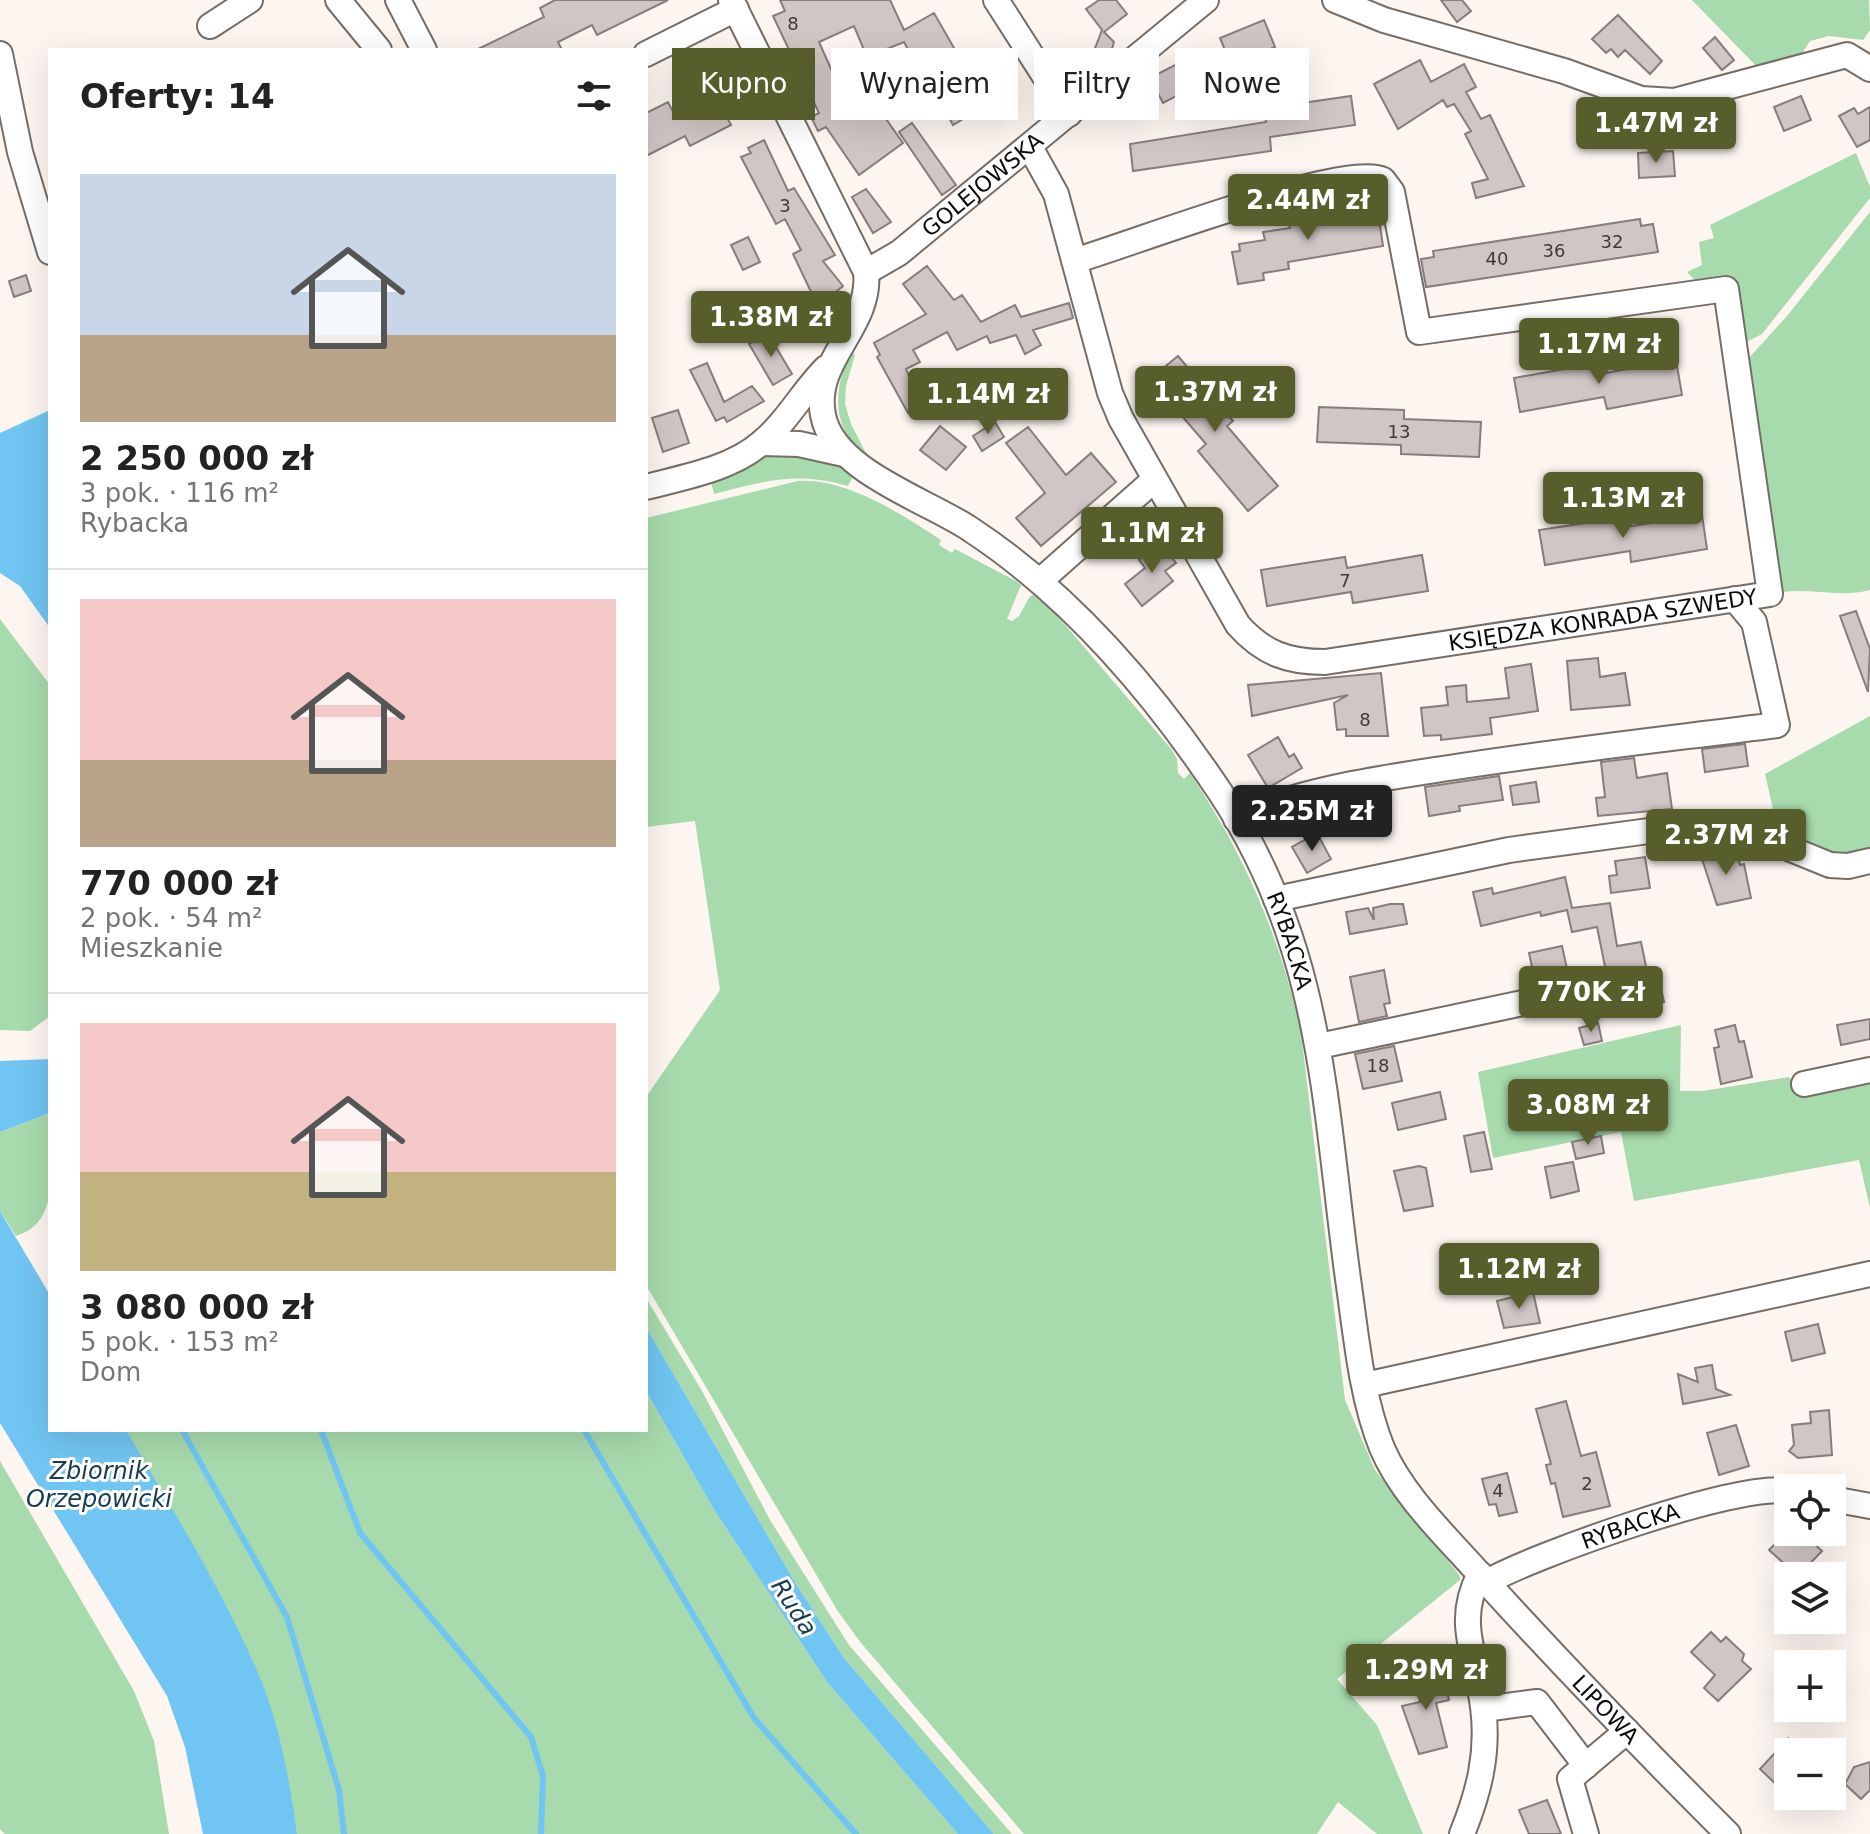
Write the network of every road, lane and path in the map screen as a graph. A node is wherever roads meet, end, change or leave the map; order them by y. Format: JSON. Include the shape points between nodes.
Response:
{"nodes":[{"id":1,"x":250,"y":0,"type":"edge"},
{"id":2,"x":338,"y":0,"type":"edge"},
{"id":3,"x":398,"y":0,"type":"edge"},
{"id":4,"x":996,"y":0,"type":"edge"},
{"id":5,"x":1206,"y":0,"type":"edge"},
{"id":6,"x":1335,"y":0,"type":"edge"},
{"id":7,"x":734,"y":5,"type":"edge"},
{"id":8,"x":210,"y":26,"type":"dead end"},
{"id":9,"x":377,"y":48,"type":"edge"},
{"id":10,"x":423,"y":48,"type":"edge"},
{"id":11,"x":1148,"y":48,"type":"edge"},
{"id":12,"x":648,"y":53,"type":"edge"},
{"id":13,"x":0,"y":54,"type":"edge"},
{"id":14,"x":1034,"y":59,"type":"edge"},
{"id":15,"x":1870,"y":69,"type":"edge"},
{"id":16,"x":1062,"y":120,"type":"edge"},
{"id":17,"x":1030,"y":147,"type":"junction"},
{"id":18,"x":48,"y":245,"type":"edge"},
{"id":19,"x":1074,"y":261,"type":"junction"},
{"id":20,"x":866,"y":272,"type":"junction"},
{"id":21,"x":828,"y":367,"type":"junction"},
{"id":22,"x":762,"y":443,"type":"junction"},
{"id":23,"x":844,"y":454,"type":"junction"},
{"id":24,"x":1154,"y":480,"type":"junction"},
{"id":25,"x":648,"y":486,"type":"edge"},
{"id":26,"x":1040,"y":581,"type":"junction"},
{"id":27,"x":1735,"y":599,"type":"junction"},
{"id":28,"x":1236,"y":819,"type":"junction"},
{"id":29,"x":1870,"y":861,"type":"edge"},
{"id":30,"x":1276,"y":899,"type":"junction"},
{"id":31,"x":1594,"y":988,"type":"dead end"},
{"id":32,"x":1319,"y":1046,"type":"junction"},
{"id":33,"x":1870,"y":1070,"type":"edge"},
{"id":34,"x":1804,"y":1084,"type":"dead end"},
{"id":35,"x":1870,"y":1274,"type":"edge"},
{"id":36,"x":1365,"y":1385,"type":"junction"},
{"id":37,"x":1774,"y":1493,"type":"edge"},
{"id":38,"x":1846,"y":1502,"type":"edge"},
{"id":39,"x":1870,"y":1506,"type":"edge"},
{"id":40,"x":1483,"y":1578,"type":"junction"},
{"id":41,"x":1484,"y":1709,"type":"junction"},
{"id":42,"x":1627,"y":1731,"type":"junction"},
{"id":43,"x":1586,"y":1766,"type":"junction"},
{"id":44,"x":1471,"y":1829,"type":"edge"},
{"id":45,"x":1586,"y":1834,"type":"edge"},
{"id":46,"x":1728,"y":1834,"type":"edge"}],
"edges":[{"from":1,"to":8,"type":"street"},
{"from":2,"to":9,"type":"street"},
{"from":3,"to":10,"type":"street"},
{"from":4,"to":14,"type":"street"},
{"from":5,"to":11,"type":"street","name":"GOLEJOWSKA"},
{"from":6,"to":15,"type":"street","via":[[1384,20],[1651,101],[1674,101],[1847,55]]},
{"from":7,"to":12,"type":"street"},
{"from":7,"to":20,"type":"street"},
{"from":13,"to":18,"type":"street","via":[[20,152]]},
{"from":16,"to":17,"type":"street","name":"GOLEJOWSKA"},
{"from":17,"to":19,"type":"street","name":"KSIĘDZA KONRADA SZWEDY","via":[[1056,194]]},
{"from":17,"to":20,"type":"street","name":"GOLEJOWSKA","via":[[887,262]]},
{"from":19,"to":24,"type":"street","name":"KSIĘDZA KONRADA SZWEDY","via":[[1110,393]]},
{"from":19,"to":27,"type":"street","name":"KSIĘDZA KONRADA SZWEDY","via":[[1279,193],[1368,176],[1383,180],[1392,192],[1419,332],[1726,289],[1770,594]]},
{"from":20,"to":21,"type":"street","via":[[860,311]]},
{"from":21,"to":22,"type":"street"},
{"from":21,"to":23,"type":"street","name":"RYBACKA","via":[[823,416]]},
{"from":22,"to":23,"type":"street","name":"RYBACKA"},
{"from":22,"to":25,"type":"street","via":[[725,464]]},
{"from":23,"to":26,"type":"street","name":"RYBACKA","via":[[973,530]]},
{"from":24,"to":26,"type":"street"},
{"from":24,"to":27,"type":"street","name":"KSIĘDZA KONRADA SZWEDY","via":[[1238,625],[1266,651],[1285,659],[1325,662]]},
{"from":26,"to":28,"type":"street","name":"RYBACKA","via":[[1082,620],[1150,700]]},
{"from":27,"to":28,"type":"street","via":[[1754,622],[1777,725],[1349,784]]},
{"from":28,"to":30,"type":"street","name":"RYBACKA"},
{"from":29,"to":30,"type":"street","via":[[1830,865],[1758,835],[1686,826],[1509,850]]},
{"from":30,"to":32,"type":"street","name":"RYBACKA","via":[[1304,974]]},
{"from":31,"to":32,"type":"street"},
{"from":32,"to":36,"type":"street","name":"RYBACKA"},
{"from":33,"to":34,"type":"street"},
{"from":35,"to":36,"type":"street"},
{"from":36,"to":40,"type":"street","name":"RYBACKA","via":[[1376,1433],[1392,1467]]},
{"from":37,"to":40,"type":"street","name":"RYBACKA","via":[[1717,1499]]},
{"from":38,"to":39,"type":"street"},
{"from":40,"to":41,"type":"street","via":[[1468,1597],[1466,1614]]},
{"from":40,"to":42,"type":"street","name":"LIPOWA"},
{"from":41,"to":43,"type":"street","via":[[1537,1702]]},
{"from":41,"to":44,"type":"street","via":[[1484,1762]]},
{"from":42,"to":43,"type":"street"},
{"from":42,"to":46,"type":"street","name":"LIPOWA"},
{"from":43,"to":45,"type":"street","via":[[1569,1786]]}]}
